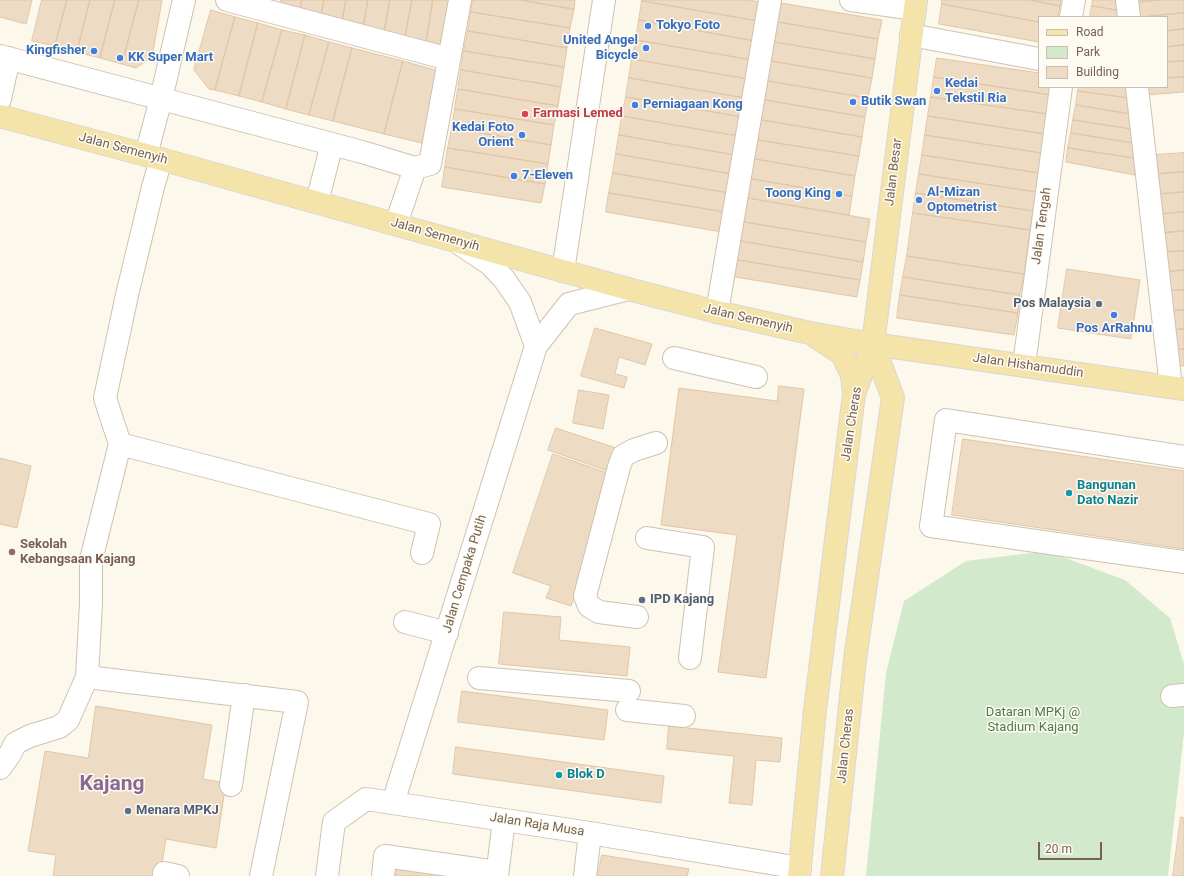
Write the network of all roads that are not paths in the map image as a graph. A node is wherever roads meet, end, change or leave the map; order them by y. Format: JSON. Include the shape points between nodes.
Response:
{"nodes":[{"id":1,"x":184,"y":0,"type":"edge"},
{"id":2,"x":227,"y":0,"type":"edge"},
{"id":3,"x":460,"y":0,"type":"edge"},
{"id":4,"x":604,"y":0,"type":"edge"},
{"id":5,"x":770,"y":0,"type":"edge"},
{"id":6,"x":851,"y":0,"type":"edge"},
{"id":7,"x":1074,"y":0,"type":"edge"},
{"id":8,"x":1127,"y":0,"type":"edge"},
{"id":9,"x":915,"y":4,"type":"edge"},
{"id":10,"x":1071,"y":16,"type":"edge"},
{"id":11,"x":1129,"y":16,"type":"edge"},
{"id":12,"x":911,"y":35,"type":"junction"},
{"id":13,"x":4,"y":57,"type":"edge"},
{"id":14,"x":449,"y":59,"type":"junction"},
{"id":15,"x":1038,"y":59,"type":"edge"},
{"id":16,"x":1061,"y":88,"type":"edge"},
{"id":17,"x":1137,"y":88,"type":"edge"},
{"id":18,"x":0,"y":99,"type":"edge"},
{"id":19,"x":161,"y":99,"type":"junction"},
{"id":20,"x":0,"y":116,"type":"edge"},
{"id":21,"x":332,"y":144,"type":"junction"},
{"id":22,"x":154,"y":157,"type":"junction"},
{"id":23,"x":415,"y":168,"type":"junction"},
{"id":24,"x":317,"y":202,"type":"junction"},
{"id":25,"x":396,"y":224,"type":"junction"},
{"id":26,"x":456,"y":241,"type":"junction"},
{"id":27,"x":563,"y":271,"type":"junction"},
{"id":28,"x":628,"y":289,"type":"junction"},
{"id":29,"x":717,"y":312,"type":"junction"},
{"id":30,"x":810,"y":333,"type":"junction"},
{"id":31,"x":873,"y":344,"type":"junction"},
{"id":32,"x":536,"y":346,"type":"junction"},
{"id":33,"x":674,"y":358,"type":"dead end"},
{"id":34,"x":1024,"y":365,"type":"junction"},
{"id":35,"x":756,"y":377,"type":"dead end"},
{"id":36,"x":1178,"y":388,"type":"edge"},
{"id":37,"x":854,"y":394,"type":"junction"},
{"id":38,"x":656,"y":443,"type":"dead end"},
{"id":39,"x":120,"y":444,"type":"junction"},
{"id":40,"x":1184,"y":457,"type":"edge"},
{"id":41,"x":647,"y":538,"type":"dead end"},
{"id":42,"x":422,"y":553,"type":"dead end"},
{"id":43,"x":1184,"y":562,"type":"edge"},
{"id":44,"x":637,"y":617,"type":"dead end"},
{"id":45,"x":405,"y":622,"type":"dead end"},
{"id":46,"x":447,"y":632,"type":"junction"},
{"id":47,"x":690,"y":658,"type":"dead end"},
{"id":48,"x":86,"y":677,"type":"junction"},
{"id":49,"x":479,"y":678,"type":"dead end"},
{"id":50,"x":244,"y":695,"type":"junction"},
{"id":51,"x":684,"y":716,"type":"dead end"},
{"id":52,"x":0,"y":768,"type":"edge"},
{"id":53,"x":231,"y":785,"type":"dead end"},
{"id":54,"x":393,"y":803,"type":"junction"},
{"id":55,"x":504,"y":820,"type":"junction"},
{"id":56,"x":590,"y":833,"type":"junction"},
{"id":57,"x":800,"y":872,"type":"edge"},
{"id":58,"x":497,"y":874,"type":"edge"},
{"id":59,"x":164,"y":876,"type":"edge"},
{"id":60,"x":178,"y":876,"type":"edge"},
{"id":61,"x":261,"y":876,"type":"edge"},
{"id":62,"x":326,"y":876,"type":"edge"},
{"id":63,"x":383,"y":876,"type":"edge"},
{"id":64,"x":585,"y":876,"type":"edge"},
{"id":65,"x":832,"y":876,"type":"edge"}],
"edges":[{"from":1,"to":19,"type":"street"},
{"from":2,"to":14,"type":"street"},
{"from":3,"to":14,"type":"street"},
{"from":4,"to":27,"type":"street"},
{"from":5,"to":29,"type":"street"},
{"from":6,"to":9,"type":"street"},
{"from":7,"to":10,"type":"street"},
{"from":8,"to":11,"type":"street"},
{"from":9,"to":12,"type":"main road","name":"Jalan Besar"},
{"from":12,"to":15,"type":"street"},
{"from":12,"to":31,"type":"main road","name":"Jalan Besar"},
{"from":13,"to":18,"type":"street"},
{"from":13,"to":19,"type":"street"},
{"from":14,"to":23,"type":"street","via":[[430,164]]},
{"from":16,"to":34,"type":"street","name":"Jalan Tengah"},
{"from":17,"to":36,"type":"street"},
{"from":19,"to":21,"type":"street"},
{"from":19,"to":22,"type":"street"},
{"from":20,"to":22,"type":"main road","name":"Jalan Semenyih"},
{"from":21,"to":23,"type":"street"},
{"from":21,"to":24,"type":"street"},
{"from":22,"to":24,"type":"main road","name":"Jalan Semenyih"},
{"from":22,"to":39,"type":"street","via":[[153,187],[105,398]]},
{"from":23,"to":25,"type":"street"},
{"from":24,"to":25,"type":"main road","name":"Jalan Semenyih"},
{"from":25,"to":26,"type":"main road","name":"Jalan Semenyih"},
{"from":26,"to":27,"type":"main road","name":"Jalan Semenyih"},
{"from":26,"to":32,"type":"street","via":[[490,264],[504,279],[520,302]]},
{"from":27,"to":28,"type":"main road","name":"Jalan Semenyih"},
{"from":28,"to":29,"type":"main road","name":"Jalan Semenyih"},
{"from":28,"to":32,"type":"street","name":"Jalan Cempaka Putih","via":[[569,304]]},
{"from":29,"to":30,"type":"main road","name":"Jalan Semenyih"},
{"from":30,"to":31,"type":"main road","name":"Jalan Semenyih"},
{"from":30,"to":37,"type":"main road","via":[[842,354],[852,375]]},
{"from":31,"to":34,"type":"main road","name":"Jalan Hishamuddin"},
{"from":31,"to":37,"type":"main road","name":"Jalan Cheras"},
{"from":31,"to":65,"type":"main road","name":"Jalan Cheras","via":[[893,398],[855,659]]},
{"from":32,"to":46,"type":"street","name":"Jalan Cempaka Putih"},
{"from":33,"to":35,"type":"street"},
{"from":34,"to":36,"type":"main road","name":"Jalan Hishamuddin"},
{"from":37,"to":57,"type":"main road","name":"Jalan Cheras","via":[[815,710]]},
{"from":38,"to":44,"type":"street","via":[[623,456],[585,596],[589,606],[600,612]]},
{"from":39,"to":42,"type":"street","via":[[429,524]]},
{"from":39,"to":48,"type":"street","via":[[90,560],[91,603]]},
{"from":40,"to":43,"type":"street","via":[[946,420],[931,526]]},
{"from":41,"to":47,"type":"street","via":[[703,547]]},
{"from":45,"to":46,"type":"street"},
{"from":46,"to":54,"type":"street","name":"Jalan Cempaka Putih"},
{"from":48,"to":50,"type":"street"},
{"from":48,"to":52,"type":"street","via":[[68,720],[59,727],[30,736],[15,744]]},
{"from":49,"to":51,"type":"street","via":[[628,700]]},
{"from":50,"to":53,"type":"street"},
{"from":50,"to":61,"type":"street","via":[[297,702]]},
{"from":54,"to":55,"type":"street","name":"Jalan Raja Musa"},
{"from":54,"to":62,"type":"street","name":"Jalan Raja Musa","via":[[366,799],[334,822]]},
{"from":55,"to":56,"type":"street","name":"Jalan Raja Musa"},
{"from":55,"to":58,"type":"street"},
{"from":56,"to":57,"type":"street","name":"Jalan Raja Musa"},
{"from":56,"to":64,"type":"street"},
{"from":58,"to":63,"type":"street","via":[[386,856]]},
{"from":59,"to":60,"type":"street","via":[[164,873]]}]}
